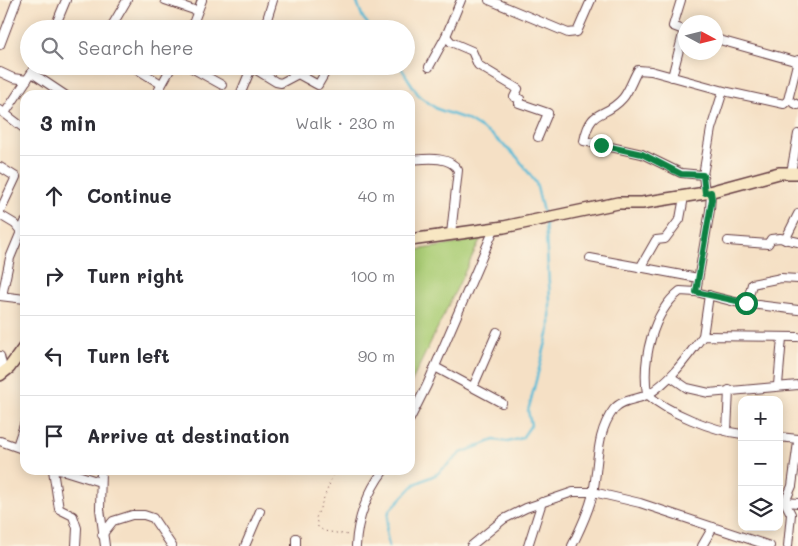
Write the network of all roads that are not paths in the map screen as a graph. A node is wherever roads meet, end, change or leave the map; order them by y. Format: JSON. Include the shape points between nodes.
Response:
{"nodes":[{"id":1,"x":17,"y":0,"type":"edge"},
{"id":2,"x":66,"y":0,"type":"edge"},
{"id":3,"x":127,"y":0,"type":"edge"},
{"id":4,"x":165,"y":0,"type":"edge"},
{"id":5,"x":202,"y":0,"type":"edge"},
{"id":6,"x":273,"y":0,"type":"edge"},
{"id":7,"x":461,"y":0,"type":"edge"},
{"id":8,"x":489,"y":0,"type":"edge"},
{"id":9,"x":591,"y":0,"type":"edge"},
{"id":10,"x":681,"y":0,"type":"edge"},
{"id":11,"x":197,"y":11,"type":"junction"},
{"id":12,"x":58,"y":20,"type":"edge"},
{"id":13,"x":115,"y":20,"type":"edge"},
{"id":14,"x":194,"y":20,"type":"edge"},
{"id":15,"x":267,"y":20,"type":"edge"},
{"id":16,"x":678,"y":28,"type":"edge"},
{"id":17,"x":446,"y":36,"type":"junction"},
{"id":18,"x":723,"y":41,"type":"edge"},
{"id":19,"x":0,"y":45,"type":"edge"},
{"id":20,"x":678,"y":55,"type":"edge"},
{"id":21,"x":797,"y":65,"type":"edge"},
{"id":22,"x":429,"y":67,"type":"dead end"},
{"id":23,"x":0,"y":72,"type":"edge"},
{"id":24,"x":24,"y":75,"type":"edge"},
{"id":25,"x":30,"y":75,"type":"edge"},
{"id":26,"x":35,"y":75,"type":"edge"},
{"id":27,"x":146,"y":75,"type":"edge"},
{"id":28,"x":166,"y":75,"type":"edge"},
{"id":29,"x":205,"y":75,"type":"edge"},
{"id":30,"x":248,"y":75,"type":"edge"},
{"id":31,"x":265,"y":75,"type":"edge"},
{"id":32,"x":296,"y":75,"type":"edge"},
{"id":33,"x":300,"y":75,"type":"edge"},
{"id":34,"x":324,"y":75,"type":"edge"},
{"id":35,"x":672,"y":76,"type":"junction"},
{"id":36,"x":161,"y":84,"type":"junction"},
{"id":37,"x":222,"y":84,"type":"dead end"},
{"id":38,"x":58,"y":90,"type":"edge"},
{"id":39,"x":158,"y":90,"type":"edge"},
{"id":40,"x":242,"y":90,"type":"edge"},
{"id":41,"x":723,"y":91,"type":"junction"},
{"id":42,"x":788,"y":100,"type":"junction"},
{"id":43,"x":798,"y":105,"type":"edge"},
{"id":44,"x":3,"y":111,"type":"edge"},
{"id":45,"x":20,"y":125,"type":"edge"},
{"id":46,"x":798,"y":134,"type":"edge"},
{"id":47,"x":538,"y":138,"type":"dead end"},
{"id":48,"x":415,"y":160,"type":"edge"},
{"id":49,"x":0,"y":167,"type":"edge"},
{"id":50,"x":794,"y":173,"type":"edge"},
{"id":51,"x":703,"y":175,"type":"junction"},
{"id":52,"x":708,"y":192,"type":"junction"},
{"id":53,"x":684,"y":196,"type":"junction"},
{"id":54,"x":0,"y":213,"type":"edge"},
{"id":55,"x":798,"y":214,"type":"edge"},
{"id":56,"x":496,"y":228,"type":"junction"},
{"id":57,"x":20,"y":230,"type":"edge"},
{"id":58,"x":451,"y":234,"type":"junction"},
{"id":59,"x":20,"y":239,"type":"edge"},
{"id":60,"x":415,"y":239,"type":"edge"},
{"id":61,"x":785,"y":240,"type":"junction"},
{"id":62,"x":728,"y":241,"type":"dead end"},
{"id":63,"x":798,"y":242,"type":"edge"},
{"id":64,"x":590,"y":258,"type":"dead end"},
{"id":65,"x":640,"y":268,"type":"junction"},
{"id":66,"x":698,"y":278,"type":"junction"},
{"id":67,"x":798,"y":279,"type":"edge"},
{"id":68,"x":696,"y":292,"type":"junction"},
{"id":69,"x":709,"y":295,"type":"junction"},
{"id":70,"x":1,"y":296,"type":"edge"},
{"id":71,"x":20,"y":298,"type":"edge"},
{"id":72,"x":746,"y":303,"type":"junction"},
{"id":73,"x":798,"y":310,"type":"edge"},
{"id":74,"x":497,"y":332,"type":"dead end"},
{"id":75,"x":703,"y":336,"type":"junction"},
{"id":76,"x":798,"y":337,"type":"edge"},
{"id":77,"x":782,"y":338,"type":"junction"},
{"id":78,"x":20,"y":352,"type":"edge"},
{"id":79,"x":0,"y":356,"type":"edge"},
{"id":80,"x":435,"y":367,"type":"junction"},
{"id":81,"x":2,"y":374,"type":"edge"},
{"id":82,"x":671,"y":377,"type":"junction"},
{"id":83,"x":778,"y":385,"type":"junction"},
{"id":84,"x":798,"y":385,"type":"edge"},
{"id":85,"x":473,"y":387,"type":"junction"},
{"id":86,"x":729,"y":390,"type":"junction"},
{"id":87,"x":648,"y":394,"type":"junction"},
{"id":88,"x":502,"y":403,"type":"dead end"},
{"id":89,"x":415,"y":409,"type":"edge"},
{"id":90,"x":727,"y":431,"type":"junction"},
{"id":91,"x":738,"y":433,"type":"edge"},
{"id":92,"x":783,"y":438,"type":"edge"},
{"id":93,"x":798,"y":440,"type":"edge"},
{"id":94,"x":0,"y":441,"type":"edge"},
{"id":95,"x":20,"y":448,"type":"edge"},
{"id":96,"x":796,"y":459,"type":"edge"},
{"id":97,"x":55,"y":475,"type":"edge"},
{"id":98,"x":78,"y":475,"type":"edge"},
{"id":99,"x":101,"y":475,"type":"edge"},
{"id":100,"x":380,"y":475,"type":"edge"},
{"id":101,"x":100,"y":482,"type":"junction"},
{"id":102,"x":593,"y":492,"type":"junction"},
{"id":103,"x":542,"y":502,"type":"junction"},
{"id":104,"x":785,"y":502,"type":"junction"},
{"id":105,"x":798,"y":503,"type":"edge"},
{"id":106,"x":260,"y":512,"type":"dead end"},
{"id":107,"x":713,"y":527,"type":"junction"},
{"id":108,"x":102,"y":535,"type":"junction"},
{"id":109,"x":746,"y":538,"type":"junction"},
{"id":110,"x":76,"y":546,"type":"edge"},
{"id":111,"x":104,"y":546,"type":"edge"},
{"id":112,"x":172,"y":546,"type":"edge"},
{"id":113,"x":245,"y":546,"type":"edge"},
{"id":114,"x":356,"y":546,"type":"edge"},
{"id":115,"x":471,"y":546,"type":"edge"},
{"id":116,"x":528,"y":546,"type":"edge"},
{"id":117,"x":573,"y":546,"type":"edge"},
{"id":118,"x":702,"y":546,"type":"edge"},
{"id":119,"x":742,"y":546,"type":"edge"},
{"id":120,"x":770,"y":546,"type":"edge"},
{"id":121,"x":788,"y":546,"type":"edge"}],
"edges":[{"from":1,"to":19,"type":"street"},
{"from":2,"to":12,"type":"street"},
{"from":3,"to":13,"type":"street"},
{"from":4,"to":11,"type":"street"},
{"from":5,"to":11,"type":"street"},
{"from":6,"to":15,"type":"street"},
{"from":7,"to":17,"type":"street"},
{"from":8,"to":9,"type":"street","via":[[568,33],[577,32]]},
{"from":10,"to":16,"type":"street","via":[[673,26]]},
{"from":11,"to":14,"type":"street"},
{"from":17,"to":22,"type":"street"},
{"from":17,"to":47,"type":"street","via":[[451,42],[472,51],[478,65],[518,89],[514,97],[520,99],[519,103],[548,113]]},
{"from":18,"to":21,"type":"street"},
{"from":20,"to":35,"type":"street"},
{"from":21,"to":42,"type":"street"},
{"from":23,"to":24,"type":"street","via":[[13,78]]},
{"from":25,"to":44,"type":"street"},
{"from":26,"to":38,"type":"street"},
{"from":27,"to":36,"type":"street"},
{"from":28,"to":36,"type":"street"},
{"from":29,"to":37,"type":"street"},
{"from":30,"to":40,"type":"street"},
{"from":31,"to":32,"type":"street","via":[[281,83]]},
{"from":33,"to":34,"type":"street","via":[[318,85]]},
{"from":35,"to":41,"type":"street"},
{"from":35,"to":51,"type":"street","via":[[638,70],[625,96],[608,112],[594,116],[588,123],[584,141],[642,154],[681,174]]},
{"from":36,"to":39,"type":"street"},
{"from":41,"to":42,"type":"street","via":[[769,102],[784,104]]},
{"from":41,"to":51,"type":"street","via":[[711,129]]},
{"from":42,"to":43,"type":"street"},
{"from":44,"to":45,"type":"street"},
{"from":46,"to":50,"type":"street"},
{"from":48,"to":58,"type":"street","via":[[443,160],[455,164],[458,170]]},
{"from":49,"to":54,"type":"street","via":[[16,177]]},
{"from":50,"to":52,"type":"street","via":[[779,173]]},
{"from":51,"to":52,"type":"street"},
{"from":52,"to":53,"type":"street"},
{"from":52,"to":66,"type":"street"},
{"from":53,"to":56,"type":"street","via":[[642,203],[618,203]]},
{"from":53,"to":65,"type":"street","via":[[680,219],[665,239],[656,240]]},
{"from":54,"to":57,"type":"street"},
{"from":55,"to":61,"type":"street"},
{"from":56,"to":58,"type":"street"},
{"from":56,"to":80,"type":"street"},
{"from":58,"to":60,"type":"street"},
{"from":59,"to":70,"type":"street","via":[[10,258]]},
{"from":61,"to":62,"type":"street","via":[[771,240],[768,244]]},
{"from":61,"to":63,"type":"street"},
{"from":64,"to":65,"type":"street"},
{"from":65,"to":66,"type":"street"},
{"from":66,"to":68,"type":"street"},
{"from":67,"to":72,"type":"street","via":[[781,278],[752,284]]},
{"from":68,"to":69,"type":"street"},
{"from":68,"to":87,"type":"street","via":[[680,291],[672,297],[661,315],[649,348],[645,379]]},
{"from":69,"to":72,"type":"street"},
{"from":69,"to":75,"type":"street"},
{"from":70,"to":71,"type":"street"},
{"from":72,"to":73,"type":"street"},
{"from":74,"to":85,"type":"street"},
{"from":75,"to":77,"type":"street"},
{"from":75,"to":82,"type":"street"},
{"from":76,"to":77,"type":"street"},
{"from":77,"to":83,"type":"street"},
{"from":78,"to":81,"type":"street"},
{"from":79,"to":81,"type":"street"},
{"from":80,"to":85,"type":"street"},
{"from":80,"to":89,"type":"street"},
{"from":82,"to":86,"type":"street","via":[[687,388],[699,391]]},
{"from":82,"to":87,"type":"street"},
{"from":83,"to":84,"type":"street"},
{"from":83,"to":86,"type":"street"},
{"from":85,"to":88,"type":"street"},
{"from":86,"to":90,"type":"street"},
{"from":87,"to":90,"type":"street","via":[[664,406]]},
{"from":87,"to":102,"type":"street","via":[[620,404],[610,415],[599,445]]},
{"from":90,"to":91,"type":"street"},
{"from":92,"to":93,"type":"street"},
{"from":93,"to":96,"type":"street"},
{"from":94,"to":95,"type":"street"},
{"from":96,"to":104,"type":"street","via":[[792,486]]},
{"from":97,"to":110,"type":"street","via":[[59,509],[73,516],[77,528]]},
{"from":98,"to":101,"type":"street"},
{"from":99,"to":101,"type":"street"},
{"from":100,"to":114,"type":"street","via":[[365,505]]},
{"from":101,"to":108,"type":"street"},
{"from":102,"to":103,"type":"street","via":[[573,492]]},
{"from":102,"to":107,"type":"street","via":[[640,502]]},
{"from":102,"to":117,"type":"street"},
{"from":103,"to":115,"type":"street","via":[[504,519]]},
{"from":103,"to":116,"type":"street"},
{"from":104,"to":105,"type":"street"},
{"from":104,"to":121,"type":"street","via":[[791,514]]},
{"from":106,"to":113,"type":"street"},
{"from":107,"to":109,"type":"street"},
{"from":107,"to":118,"type":"street"},
{"from":108,"to":111,"type":"street"},
{"from":108,"to":112,"type":"street","via":[[113,521],[132,514],[144,515],[154,518]]},
{"from":109,"to":119,"type":"street"},
{"from":109,"to":120,"type":"street"}]}
